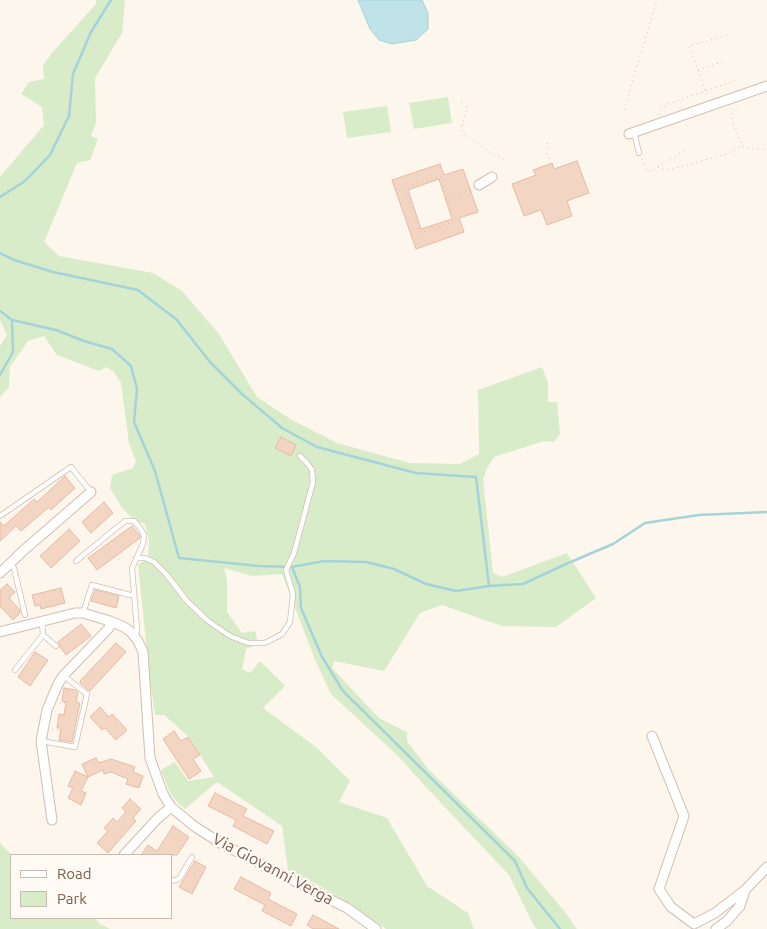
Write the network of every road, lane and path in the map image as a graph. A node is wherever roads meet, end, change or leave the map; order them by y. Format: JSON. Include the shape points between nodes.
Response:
{"nodes":[{"id":1,"x":657,"y":0,"type":"edge"},
{"id":2,"x":728,"y":35,"type":"dead end"},
{"id":3,"x":725,"y":61,"type":"dead end"},
{"id":4,"x":697,"y":70,"type":"junction"},
{"id":5,"x":737,"y":80,"type":"dead end"},
{"id":6,"x":767,"y":86,"type":"edge"},
{"id":7,"x":705,"y":91,"type":"junction"},
{"id":8,"x":460,"y":102,"type":"dead end"},
{"id":9,"x":737,"y":106,"type":"dead end"},
{"id":10,"x":624,"y":110,"type":"dead end"},
{"id":11,"x":658,"y":124,"type":"junction"},
{"id":12,"x":631,"y":133,"type":"joint"},
{"id":13,"x":548,"y":144,"type":"dead end"},
{"id":14,"x":743,"y":146,"type":"junction"},
{"id":15,"x":687,"y":149,"type":"dead end"},
{"id":16,"x":767,"y":150,"type":"edge"},
{"id":17,"x":640,"y":153,"type":"joint"},
{"id":18,"x":549,"y":159,"type":"dead end"},
{"id":19,"x":506,"y":161,"type":"dead end"},
{"id":20,"x":658,"y":167,"type":"junction"},
{"id":21,"x":492,"y":177,"type":"dead end"},
{"id":22,"x":479,"y":186,"type":"dead end"},
{"id":23,"x":470,"y":190,"type":"dead end"},
{"id":24,"x":447,"y":199,"type":"junction"},
{"id":25,"x":411,"y":208,"type":"dead end"},
{"id":26,"x":414,"y":215,"type":"dead end"},
{"id":27,"x":300,"y":456,"type":"dead end"},
{"id":28,"x":91,"y":492,"type":"joint"},
{"id":29,"x":0,"y":516,"type":"edge"},
{"id":30,"x":114,"y":557,"type":"dead end"},
{"id":31,"x":136,"y":558,"type":"junction"},
{"id":32,"x":76,"y":561,"type":"dead end"},
{"id":33,"x":122,"y":561,"type":"dead end"},
{"id":34,"x":10,"y":564,"type":"junction"},
{"id":35,"x":0,"y":573,"type":"edge"},
{"id":36,"x":134,"y":595,"type":"junction"},
{"id":37,"x":83,"y":613,"type":"junction"},
{"id":38,"x":25,"y":615,"type":"dead end"},
{"id":39,"x":42,"y":622,"type":"junction"},
{"id":40,"x":110,"y":622,"type":"junction"},
{"id":41,"x":0,"y":632,"type":"edge"},
{"id":42,"x":43,"y":636,"type":"junction"},
{"id":43,"x":135,"y":637,"type":"junction"},
{"id":44,"x":56,"y":646,"type":"dead end"},
{"id":45,"x":15,"y":670,"type":"dead end"},
{"id":46,"x":63,"y":676,"type":"junction"},
{"id":47,"x":66,"y":703,"type":"dead end"},
{"id":48,"x":56,"y":707,"type":"dead end"},
{"id":49,"x":50,"y":730,"type":"dead end"},
{"id":50,"x":61,"y":730,"type":"dead end"},
{"id":51,"x":652,"y":736,"type":"dead end"},
{"id":52,"x":41,"y":741,"type":"junction"},
{"id":53,"x":171,"y":807,"type":"junction"},
{"id":54,"x":52,"y":820,"type":"dead end"},
{"id":55,"x":125,"y":854,"type":"edge"},
{"id":56,"x":192,"y":857,"type":"dead end"},
{"id":57,"x":767,"y":867,"type":"edge"},
{"id":58,"x":172,"y":881,"type":"edge"},
{"id":59,"x":745,"y":890,"type":"junction"},
{"id":60,"x":692,"y":926,"type":"edge"},
{"id":61,"x":376,"y":929,"type":"edge"},
{"id":62,"x":716,"y":929,"type":"edge"}],
"edges":[{"from":1,"to":10,"type":"path"},
{"from":2,"to":4,"type":"path","via":[[689,46]]},
{"from":3,"to":4,"type":"path"},
{"from":4,"to":7,"type":"path"},
{"from":5,"to":7,"type":"path"},
{"from":6,"to":11,"type":"street"},
{"from":7,"to":11,"type":"path","via":[[662,108]]},
{"from":8,"to":19,"type":"path","via":[[468,104],[462,125],[465,134]]},
{"from":9,"to":14,"type":"path","via":[[732,116]]},
{"from":11,"to":12,"type":"street"},
{"from":12,"to":17,"type":"lane"},
{"from":13,"to":18,"type":"path"},
{"from":14,"to":16,"type":"path"},
{"from":14,"to":20,"type":"path","via":[[727,154],[672,169]]},
{"from":15,"to":20,"type":"path"},
{"from":17,"to":20,"type":"path","via":[[647,171]]},
{"from":21,"to":22,"type":"street"},
{"from":23,"to":24,"type":"path"},
{"from":24,"to":25,"type":"path","via":[[441,176],[404,188]]},
{"from":24,"to":26,"type":"path","via":[[456,221],[420,233]]},
{"from":27,"to":31,"type":"lane","via":[[312,470],[313,482],[294,553],[286,570],[294,594],[290,622],[282,634],[265,643],[248,643],[230,636],[187,601],[154,562]]},
{"from":28,"to":29,"type":"lane","via":[[71,467]]},
{"from":28,"to":34,"type":"street"},
{"from":30,"to":33,"type":"path"},
{"from":31,"to":32,"type":"lane","name":"Via Giovanni Verga","via":[[144,535],[134,522],[125,521]]},
{"from":31,"to":36,"type":"lane","name":"Via Giovanni Verga","via":[[132,568]]},
{"from":34,"to":35,"type":"street"},
{"from":34,"to":38,"type":"lane","via":[[14,568]]},
{"from":36,"to":37,"type":"lane","via":[[92,584]]},
{"from":36,"to":43,"type":"lane","name":"Via Giovanni Verga"},
{"from":37,"to":39,"type":"street"},
{"from":37,"to":40,"type":"street"},
{"from":39,"to":41,"type":"street"},
{"from":39,"to":42,"type":"lane"},
{"from":40,"to":43,"type":"street","via":[[124,627]]},
{"from":40,"to":46,"type":"street","via":[[109,628]]},
{"from":42,"to":44,"type":"lane"},
{"from":42,"to":45,"type":"lane"},
{"from":43,"to":53,"type":"street","name":"Via Giovanni Verga","via":[[143,652],[150,758]]},
{"from":46,"to":52,"type":"street","via":[[47,710]]},
{"from":46,"to":52,"type":"lane","via":[[87,694],[76,747]]},
{"from":47,"to":48,"type":"path"},
{"from":49,"to":50,"type":"path"},
{"from":51,"to":60,"type":"street","via":[[684,816],[659,889],[671,907]]},
{"from":52,"to":54,"type":"street"},
{"from":53,"to":55,"type":"street"},
{"from":53,"to":61,"type":"street","name":"Via Giovanni Verga","via":[[222,844],[347,908]]},
{"from":56,"to":58,"type":"lane","via":[[179,879]]},
{"from":57,"to":59,"type":"street"},
{"from":59,"to":60,"type":"street"},
{"from":59,"to":62,"type":"street","via":[[740,906]]}]}
